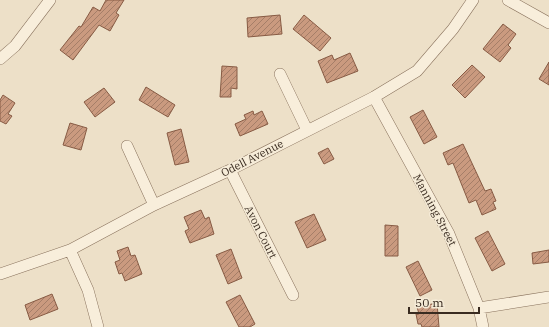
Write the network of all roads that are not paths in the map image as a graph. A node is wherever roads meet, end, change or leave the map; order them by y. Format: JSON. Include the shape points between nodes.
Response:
{"nodes":[{"id":1,"x":50,"y":0,"type":"edge"},
{"id":2,"x":473,"y":0,"type":"edge"},
{"id":3,"x":508,"y":0,"type":"edge"},
{"id":4,"x":549,"y":23,"type":"edge"},
{"id":5,"x":0,"y":59,"type":"edge"},
{"id":6,"x":280,"y":74,"type":"dead end"},
{"id":7,"x":374,"y":97,"type":"junction"},
{"id":8,"x":307,"y":130,"type":"junction"},
{"id":9,"x":127,"y":146,"type":"dead end"},
{"id":10,"x":230,"y":170,"type":"junction"},
{"id":11,"x":154,"y":205,"type":"junction"},
{"id":12,"x":70,"y":250,"type":"junction"},
{"id":13,"x":0,"y":274,"type":"edge"},
{"id":14,"x":293,"y":295,"type":"dead end"},
{"id":15,"x":549,"y":297,"type":"edge"},
{"id":16,"x":479,"y":308,"type":"junction"},
{"id":17,"x":98,"y":327,"type":"edge"},
{"id":18,"x":483,"y":327,"type":"edge"}],
"edges":[{"from":1,"to":5,"type":"street","via":[[15,46]]},
{"from":2,"to":7,"type":"street","name":"Odell Avenue","via":[[453,29],[417,71]]},
{"from":3,"to":4,"type":"street"},
{"from":6,"to":8,"type":"street"},
{"from":7,"to":8,"type":"street","name":"Odell Avenue"},
{"from":7,"to":16,"type":"street","name":"Manning Street","via":[[449,234]]},
{"from":8,"to":10,"type":"street","name":"Odell Avenue"},
{"from":9,"to":11,"type":"street"},
{"from":10,"to":11,"type":"street","name":"Odell Avenue"},
{"from":10,"to":14,"type":"street","name":"Avon Court"},
{"from":11,"to":12,"type":"street","name":"Odell Avenue"},
{"from":12,"to":13,"type":"street","name":"Odell Avenue"},
{"from":12,"to":17,"type":"street","via":[[88,290]]},
{"from":15,"to":16,"type":"street"},
{"from":16,"to":18,"type":"street","name":"Manning Street"}]}
